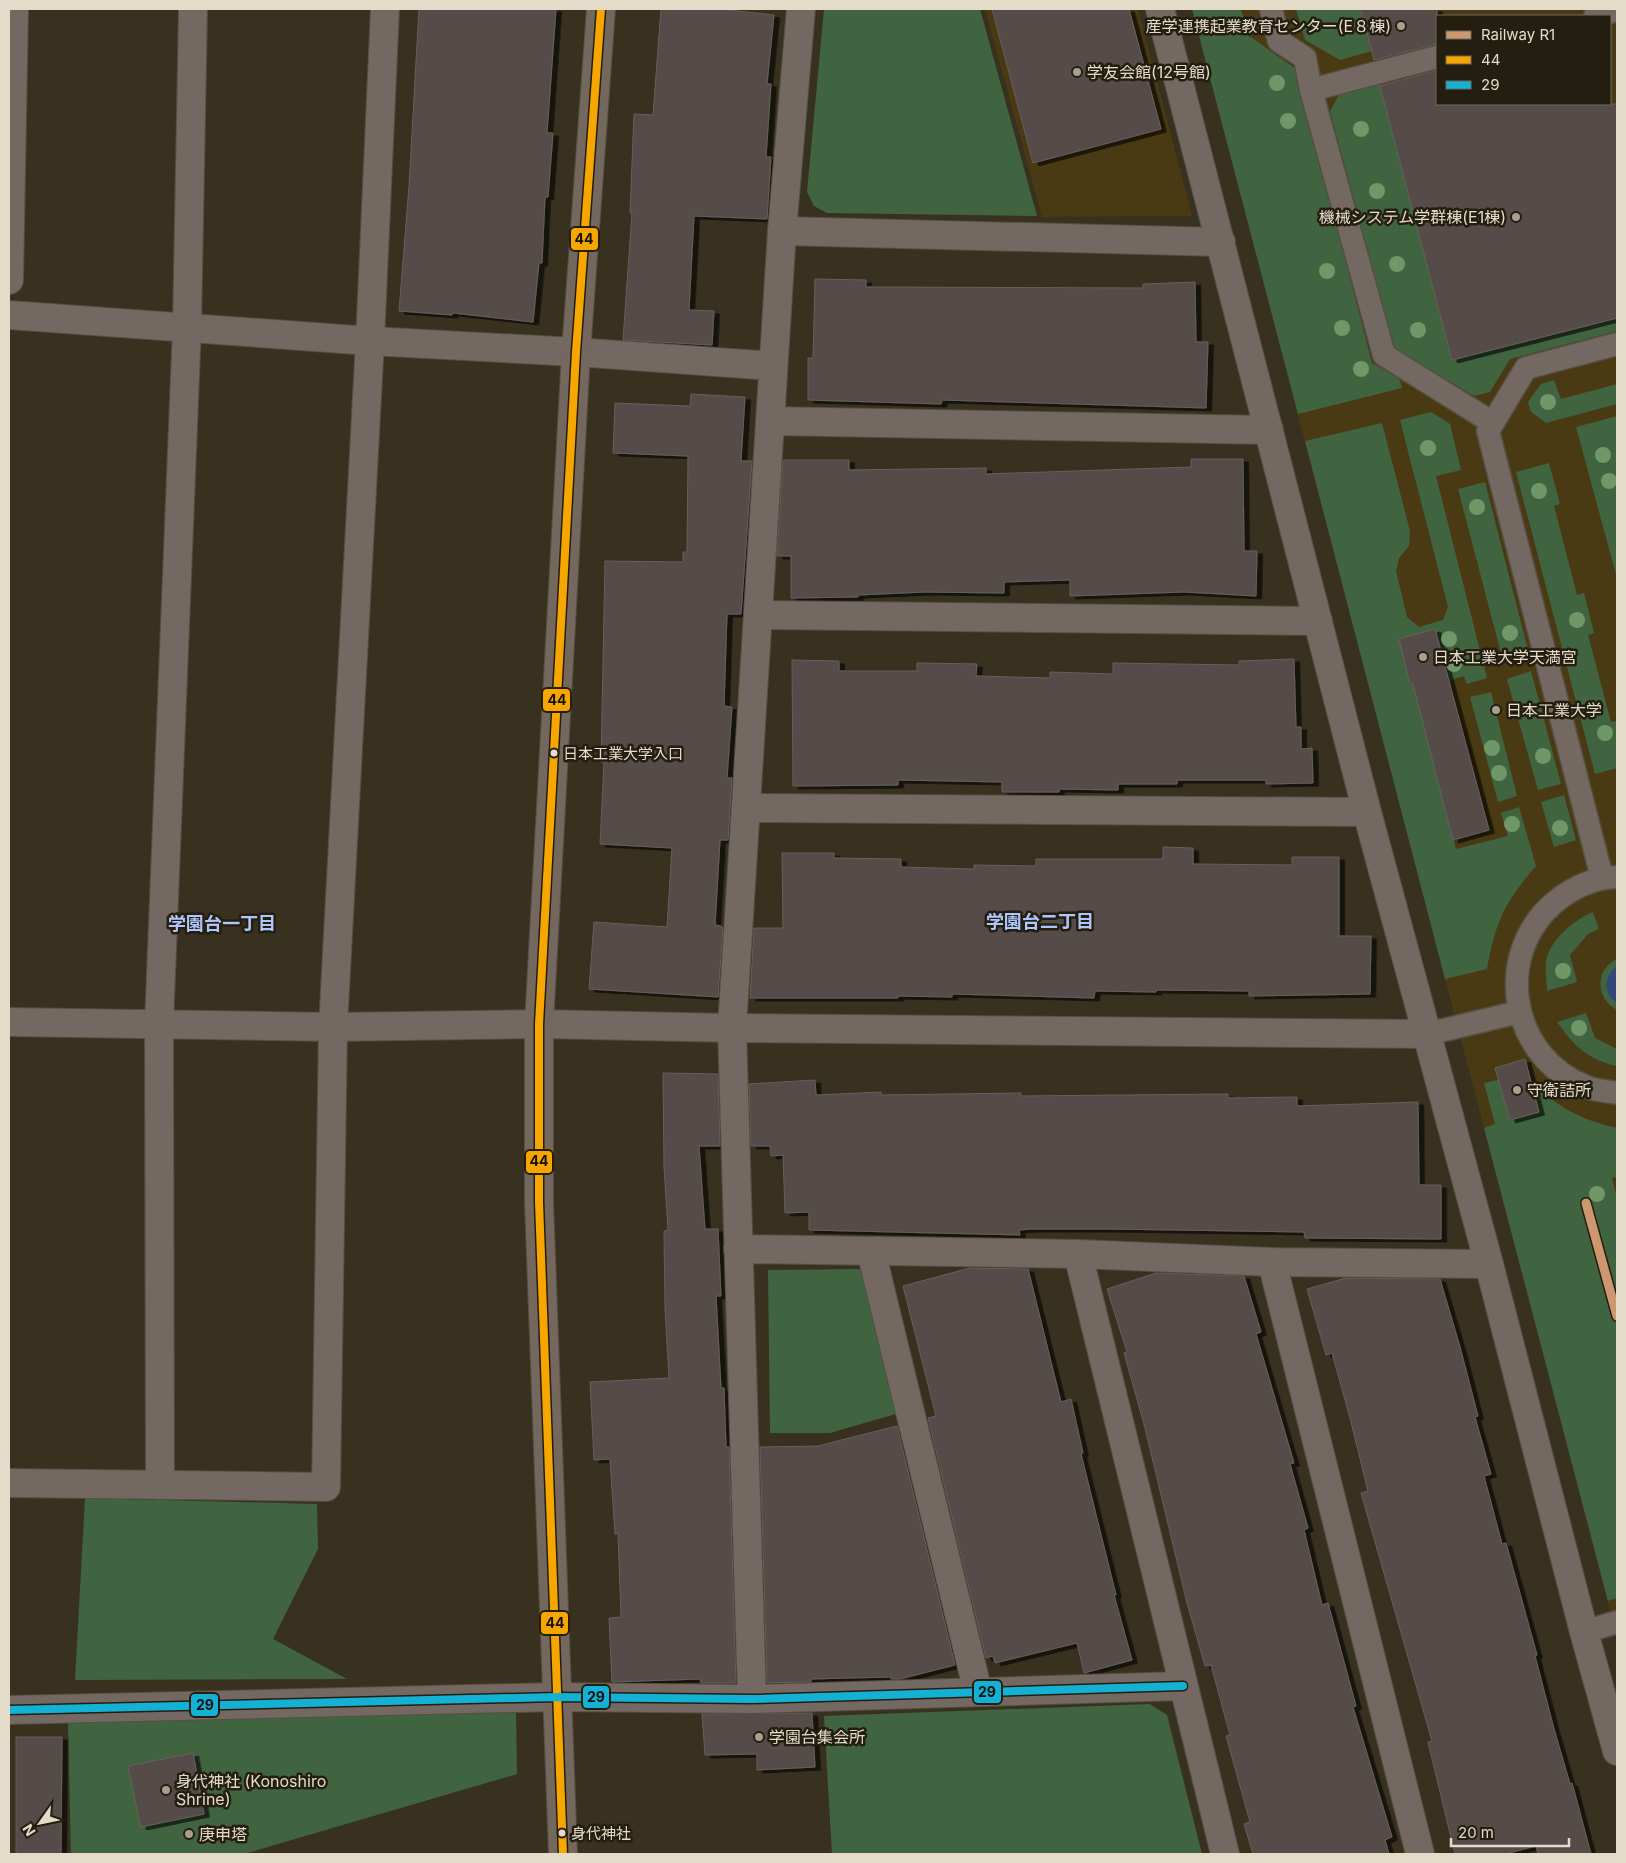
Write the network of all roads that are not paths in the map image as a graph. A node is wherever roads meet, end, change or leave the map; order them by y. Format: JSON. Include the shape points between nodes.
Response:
{"nodes":[{"id":1,"x":14,"y":9,"type":"edge"},
{"id":2,"x":192,"y":9,"type":"edge"},
{"id":3,"x":385,"y":9,"type":"edge"},
{"id":4,"x":601,"y":9,"type":"edge"},
{"id":5,"x":801,"y":9,"type":"edge"},
{"id":6,"x":1160,"y":9,"type":"edge"},
{"id":7,"x":1271,"y":9,"type":"edge"},
{"id":8,"x":1617,"y":10,"type":"edge"},
{"id":9,"x":1598,"y":15,"type":"edge"},
{"id":10,"x":1436,"y":57,"type":"edge"},
{"id":11,"x":1311,"y":90,"type":"junction"},
{"id":12,"x":782,"y":232,"type":"junction"},
{"id":13,"x":1221,"y":242,"type":"junction"},
{"id":14,"x":9,"y":280,"type":"edge"},
{"id":15,"x":9,"y":315,"type":"edge"},
{"id":16,"x":187,"y":326,"type":"junction"},
{"id":17,"x":370,"y":341,"type":"junction"},
{"id":18,"x":1617,"y":344,"type":"edge"},
{"id":19,"x":576,"y":352,"type":"junction"},
{"id":20,"x":773,"y":366,"type":"junction"},
{"id":21,"x":770,"y":422,"type":"junction"},
{"id":22,"x":1493,"y":422,"type":"junction"},
{"id":23,"x":1269,"y":430,"type":"junction"},
{"id":24,"x":758,"y":615,"type":"junction"},
{"id":25,"x":1318,"y":621,"type":"junction"},
{"id":26,"x":746,"y":808,"type":"junction"},
{"id":27,"x":1367,"y":812,"type":"junction"},
{"id":28,"x":1610,"y":877,"type":"edge"},
{"id":29,"x":1519,"y":1012,"type":"junction"},
{"id":30,"x":9,"y":1022,"type":"edge"},
{"id":31,"x":159,"y":1024,"type":"junction"},
{"id":32,"x":539,"y":1024,"type":"junction"},
{"id":33,"x":333,"y":1027,"type":"junction"},
{"id":34,"x":732,"y":1028,"type":"junction"},
{"id":35,"x":1427,"y":1034,"type":"junction"},
{"id":36,"x":1617,"y":1093,"type":"edge"},
{"id":37,"x":738,"y":1249,"type":"junction"},
{"id":38,"x":871,"y":1251,"type":"junction"},
{"id":39,"x":1078,"y":1254,"type":"junction"},
{"id":40,"x":1272,"y":1262,"type":"junction"},
{"id":41,"x":1489,"y":1264,"type":"junction"},
{"id":42,"x":9,"y":1483,"type":"edge"},
{"id":43,"x":160,"y":1485,"type":"junction"},
{"id":44,"x":1617,"y":1622,"type":"edge"},
{"id":45,"x":1584,"y":1632,"type":"junction"},
{"id":46,"x":1183,"y":1686,"type":"junction"},
{"id":47,"x":978,"y":1692,"type":"junction"},
{"id":48,"x":557,"y":1697,"type":"junction"},
{"id":49,"x":752,"y":1699,"type":"junction"},
{"id":50,"x":9,"y":1710,"type":"edge"},
{"id":51,"x":1617,"y":1751,"type":"edge"},
{"id":52,"x":563,"y":1854,"type":"edge"},
{"id":53,"x":1225,"y":1854,"type":"edge"},
{"id":54,"x":1420,"y":1854,"type":"edge"}],
"edges":[{"from":1,"to":14,"type":"street"},
{"from":2,"to":16,"type":"street"},
{"from":3,"to":17,"type":"street"},
{"from":4,"to":19,"type":"main road"},
{"from":5,"to":12,"type":"street"},
{"from":6,"to":13,"type":"street"},
{"from":7,"to":11,"type":"lane","via":[[1279,40],[1305,58]]},
{"from":8,"to":9,"type":"lane"},
{"from":10,"to":11,"type":"lane"},
{"from":11,"to":22,"type":"lane","via":[[1384,355]]},
{"from":12,"to":13,"type":"street"},
{"from":12,"to":20,"type":"street"},
{"from":13,"to":23,"type":"street"},
{"from":15,"to":16,"type":"street"},
{"from":16,"to":17,"type":"street"},
{"from":16,"to":31,"type":"street"},
{"from":17,"to":19,"type":"street"},
{"from":17,"to":33,"type":"street"},
{"from":18,"to":22,"type":"lane","via":[[1526,368]]},
{"from":19,"to":20,"type":"street"},
{"from":19,"to":32,"type":"main road"},
{"from":20,"to":21,"type":"street"},
{"from":21,"to":23,"type":"street"},
{"from":21,"to":24,"type":"street"},
{"from":22,"to":28,"type":"lane","via":[[1488,431]]},
{"from":23,"to":25,"type":"street"},
{"from":24,"to":25,"type":"street"},
{"from":24,"to":26,"type":"street"},
{"from":25,"to":27,"type":"street"},
{"from":26,"to":27,"type":"street"},
{"from":26,"to":34,"type":"street"},
{"from":27,"to":35,"type":"street"},
{"from":28,"to":29,"type":"lane","via":[[1569,890],[1542,913],[1524,942],[1516,977]]},
{"from":29,"to":35,"type":"lane"},
{"from":29,"to":36,"type":"lane","via":[[1533,1044],[1557,1070],[1588,1088]]},
{"from":30,"to":31,"type":"street"},
{"from":31,"to":33,"type":"street"},
{"from":31,"to":43,"type":"street"},
{"from":32,"to":33,"type":"street"},
{"from":32,"to":34,"type":"street"},
{"from":32,"to":48,"type":"main road","via":[[539,1202]]},
{"from":33,"to":43,"type":"street","via":[[326,1487]]},
{"from":34,"to":35,"type":"street"},
{"from":34,"to":37,"type":"street"},
{"from":35,"to":41,"type":"street"},
{"from":37,"to":38,"type":"street"},
{"from":37,"to":49,"type":"street"},
{"from":38,"to":39,"type":"street"},
{"from":38,"to":47,"type":"street"},
{"from":39,"to":40,"type":"street"},
{"from":39,"to":46,"type":"street"},
{"from":40,"to":41,"type":"street"},
{"from":40,"to":54,"type":"street"},
{"from":41,"to":45,"type":"street"},
{"from":42,"to":43,"type":"street"},
{"from":44,"to":45,"type":"lane"},
{"from":45,"to":51,"type":"street"},
{"from":46,"to":47,"type":"street"},
{"from":46,"to":53,"type":"street"},
{"from":47,"to":49,"type":"street"},
{"from":48,"to":49,"type":"street"},
{"from":48,"to":50,"type":"street"},
{"from":48,"to":52,"type":"main road"}]}
